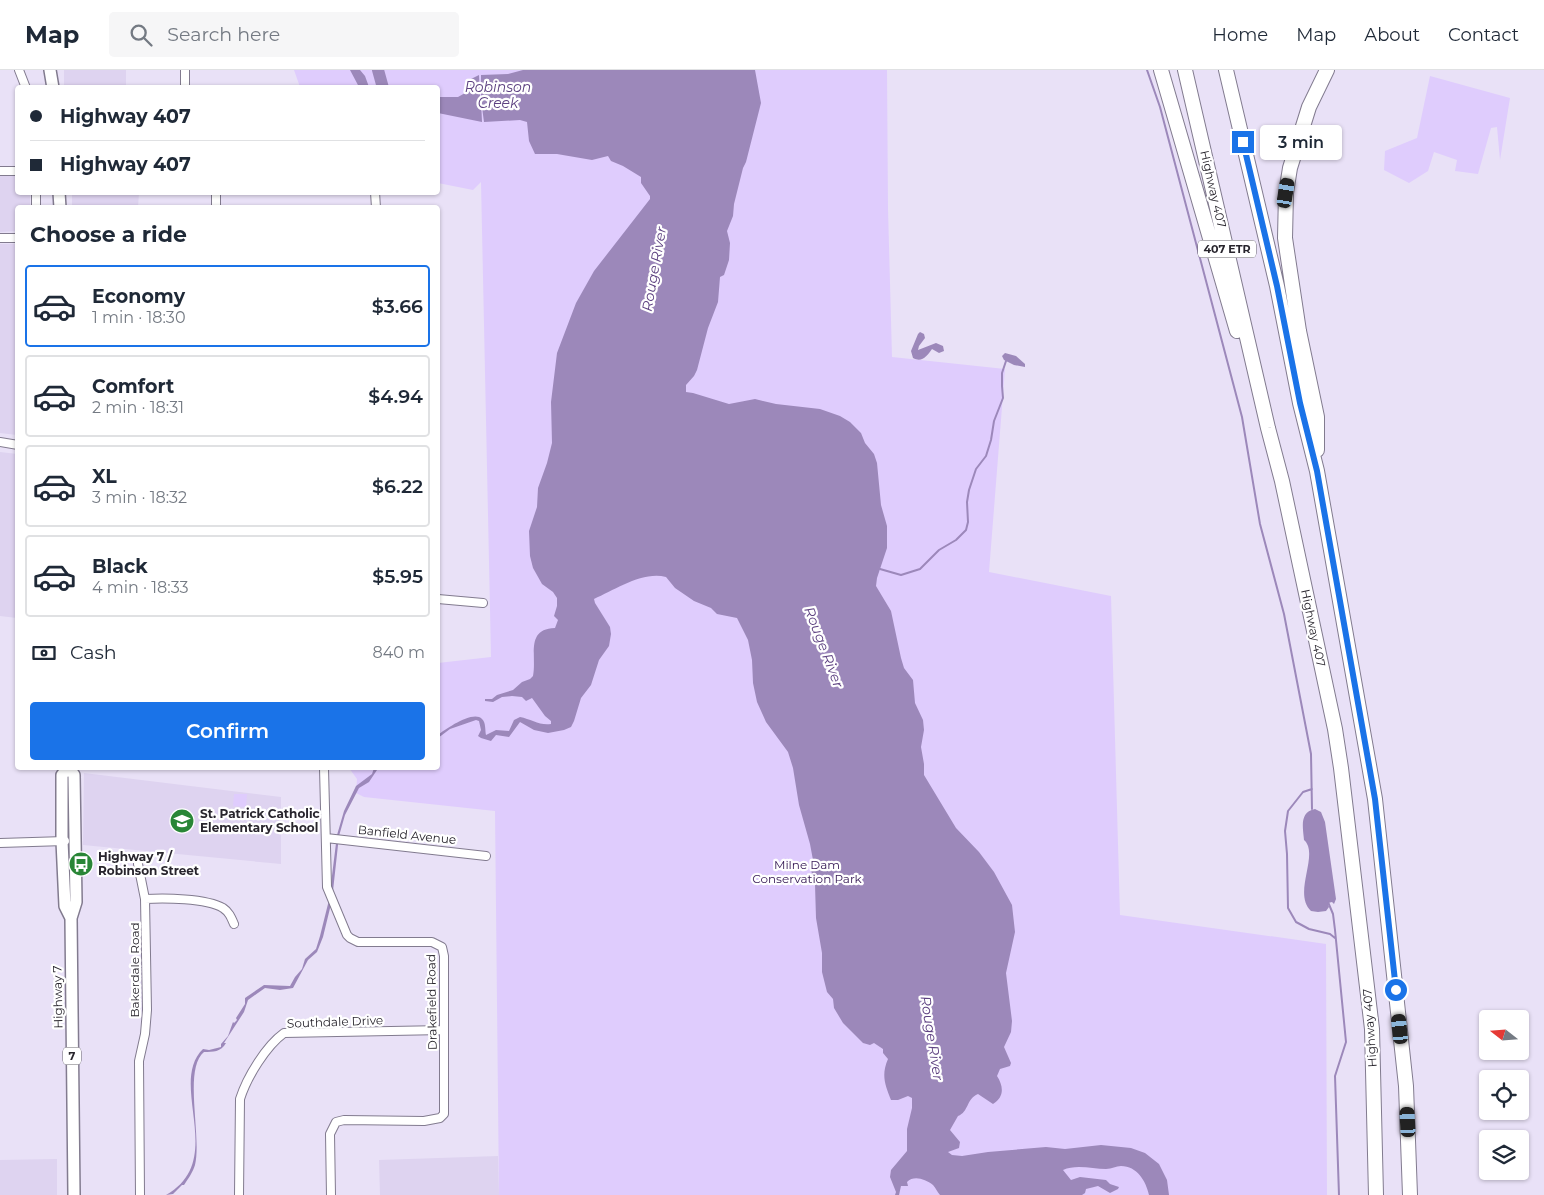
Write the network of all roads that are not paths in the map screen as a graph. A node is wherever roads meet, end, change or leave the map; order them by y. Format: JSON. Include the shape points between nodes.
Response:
{"nodes":[{"id":1,"x":20,"y":70,"type":"edge"},
{"id":2,"x":50,"y":70,"type":"edge"},
{"id":3,"x":185,"y":70,"type":"edge"},
{"id":4,"x":1161,"y":70,"type":"edge"},
{"id":5,"x":1185,"y":70,"type":"edge"},
{"id":6,"x":1226,"y":70,"type":"edge"},
{"id":7,"x":1327,"y":70,"type":"edge"},
{"id":8,"x":25,"y":85,"type":"edge"},
{"id":9,"x":52,"y":85,"type":"edge"},
{"id":10,"x":185,"y":85,"type":"edge"},
{"id":11,"x":0,"y":171,"type":"edge"},
{"id":12,"x":15,"y":171,"type":"edge"},
{"id":13,"x":0,"y":238,"type":"edge"},
{"id":14,"x":15,"y":238,"type":"edge"},
{"id":15,"x":1268,"y":428,"type":"junction"},
{"id":16,"x":0,"y":442,"type":"edge"},
{"id":17,"x":15,"y":444,"type":"edge"},
{"id":18,"x":1317,"y":471,"type":"junction"},
{"id":19,"x":440,"y":599,"type":"edge"},
{"id":20,"x":483,"y":603,"type":"dead end"},
{"id":21,"x":67,"y":770,"type":"edge"},
{"id":22,"x":70,"y":770,"type":"edge"},
{"id":23,"x":324,"y":770,"type":"edge"},
{"id":24,"x":326,"y":838,"type":"junction"},
{"id":25,"x":74,"y":841,"type":"junction"},
{"id":26,"x":62,"y":842,"type":"junction"},
{"id":27,"x":0,"y":843,"type":"edge"},
{"id":28,"x":486,"y":856,"type":"dead end"},
{"id":29,"x":138,"y":864,"type":"dead end"},
{"id":30,"x":145,"y":899,"type":"junction"},
{"id":31,"x":71,"y":918,"type":"junction"},
{"id":32,"x":234,"y":924,"type":"dead end"},
{"id":33,"x":444,"y":1030,"type":"junction"},
{"id":34,"x":74,"y":1195,"type":"edge"},
{"id":35,"x":140,"y":1195,"type":"edge"},
{"id":36,"x":239,"y":1195,"type":"edge"},
{"id":37,"x":331,"y":1195,"type":"edge"},
{"id":38,"x":1376,"y":1195,"type":"edge"},
{"id":39,"x":1410,"y":1195,"type":"edge"}],
"edges":[{"from":1,"to":8,"type":"street"},
{"from":2,"to":9,"type":"main road"},
{"from":3,"to":10,"type":"street"},
{"from":4,"to":15,"type":"highway"},
{"from":5,"to":15,"type":"highway","name":"Highway 407","number":"407 ETR"},
{"from":6,"to":18,"type":"highway","number":"407 ETR"},
{"from":7,"to":18,"type":"highway","via":[[1310,107],[1290,168],[1286,193],[1285,238],[1317,417]]},
{"from":11,"to":12,"type":"street"},
{"from":13,"to":14,"type":"street"},
{"from":15,"to":38,"type":"highway","name":"Highway 407","number":"407 ETR","via":[[1284,490],[1341,768],[1372,1029]]},
{"from":16,"to":17,"type":"street"},
{"from":18,"to":39,"type":"highway","number":"407 ETR","via":[[1375,799],[1406,1086]]},
{"from":19,"to":20,"type":"street"},
{"from":21,"to":26,"type":"main road","name":"Highway 7","number":"7","via":[[62,775]]},
{"from":22,"to":25,"type":"main road","name":"Highway 7","number":"7","via":[[74,775]]},
{"from":23,"to":24,"type":"street","name":"Drakefield Road"},
{"from":24,"to":28,"type":"street","name":"Banfield Avenue"},
{"from":24,"to":33,"type":"street","name":"Drakefield Road","via":[[327,886],[350,938],[358,942],[426,941],[442,947]]},
{"from":25,"to":26,"type":"street"},
{"from":25,"to":31,"type":"main road","name":"Highway 7","number":"7","via":[[76,902]]},
{"from":26,"to":27,"type":"street"},
{"from":26,"to":31,"type":"main road","name":"Highway 7","number":"7","via":[[65,906]]},
{"from":29,"to":30,"type":"street","name":"Bakerdale Road"},
{"from":30,"to":32,"type":"street","via":[[165,898],[215,905],[230,914]]},
{"from":30,"to":35,"type":"street","name":"Bakerdale Road","via":[[147,1010],[139,1062]]},
{"from":31,"to":34,"type":"main road","name":"Highway 7","number":"7"},
{"from":33,"to":36,"type":"street","name":"Southdale Drive","via":[[284,1033],[274,1040],[244,1086],[240,1099]]},
{"from":33,"to":37,"type":"street","name":"Drakefield Road","via":[[444,1114],[424,1121],[336,1122],[330,1134]]}]}
